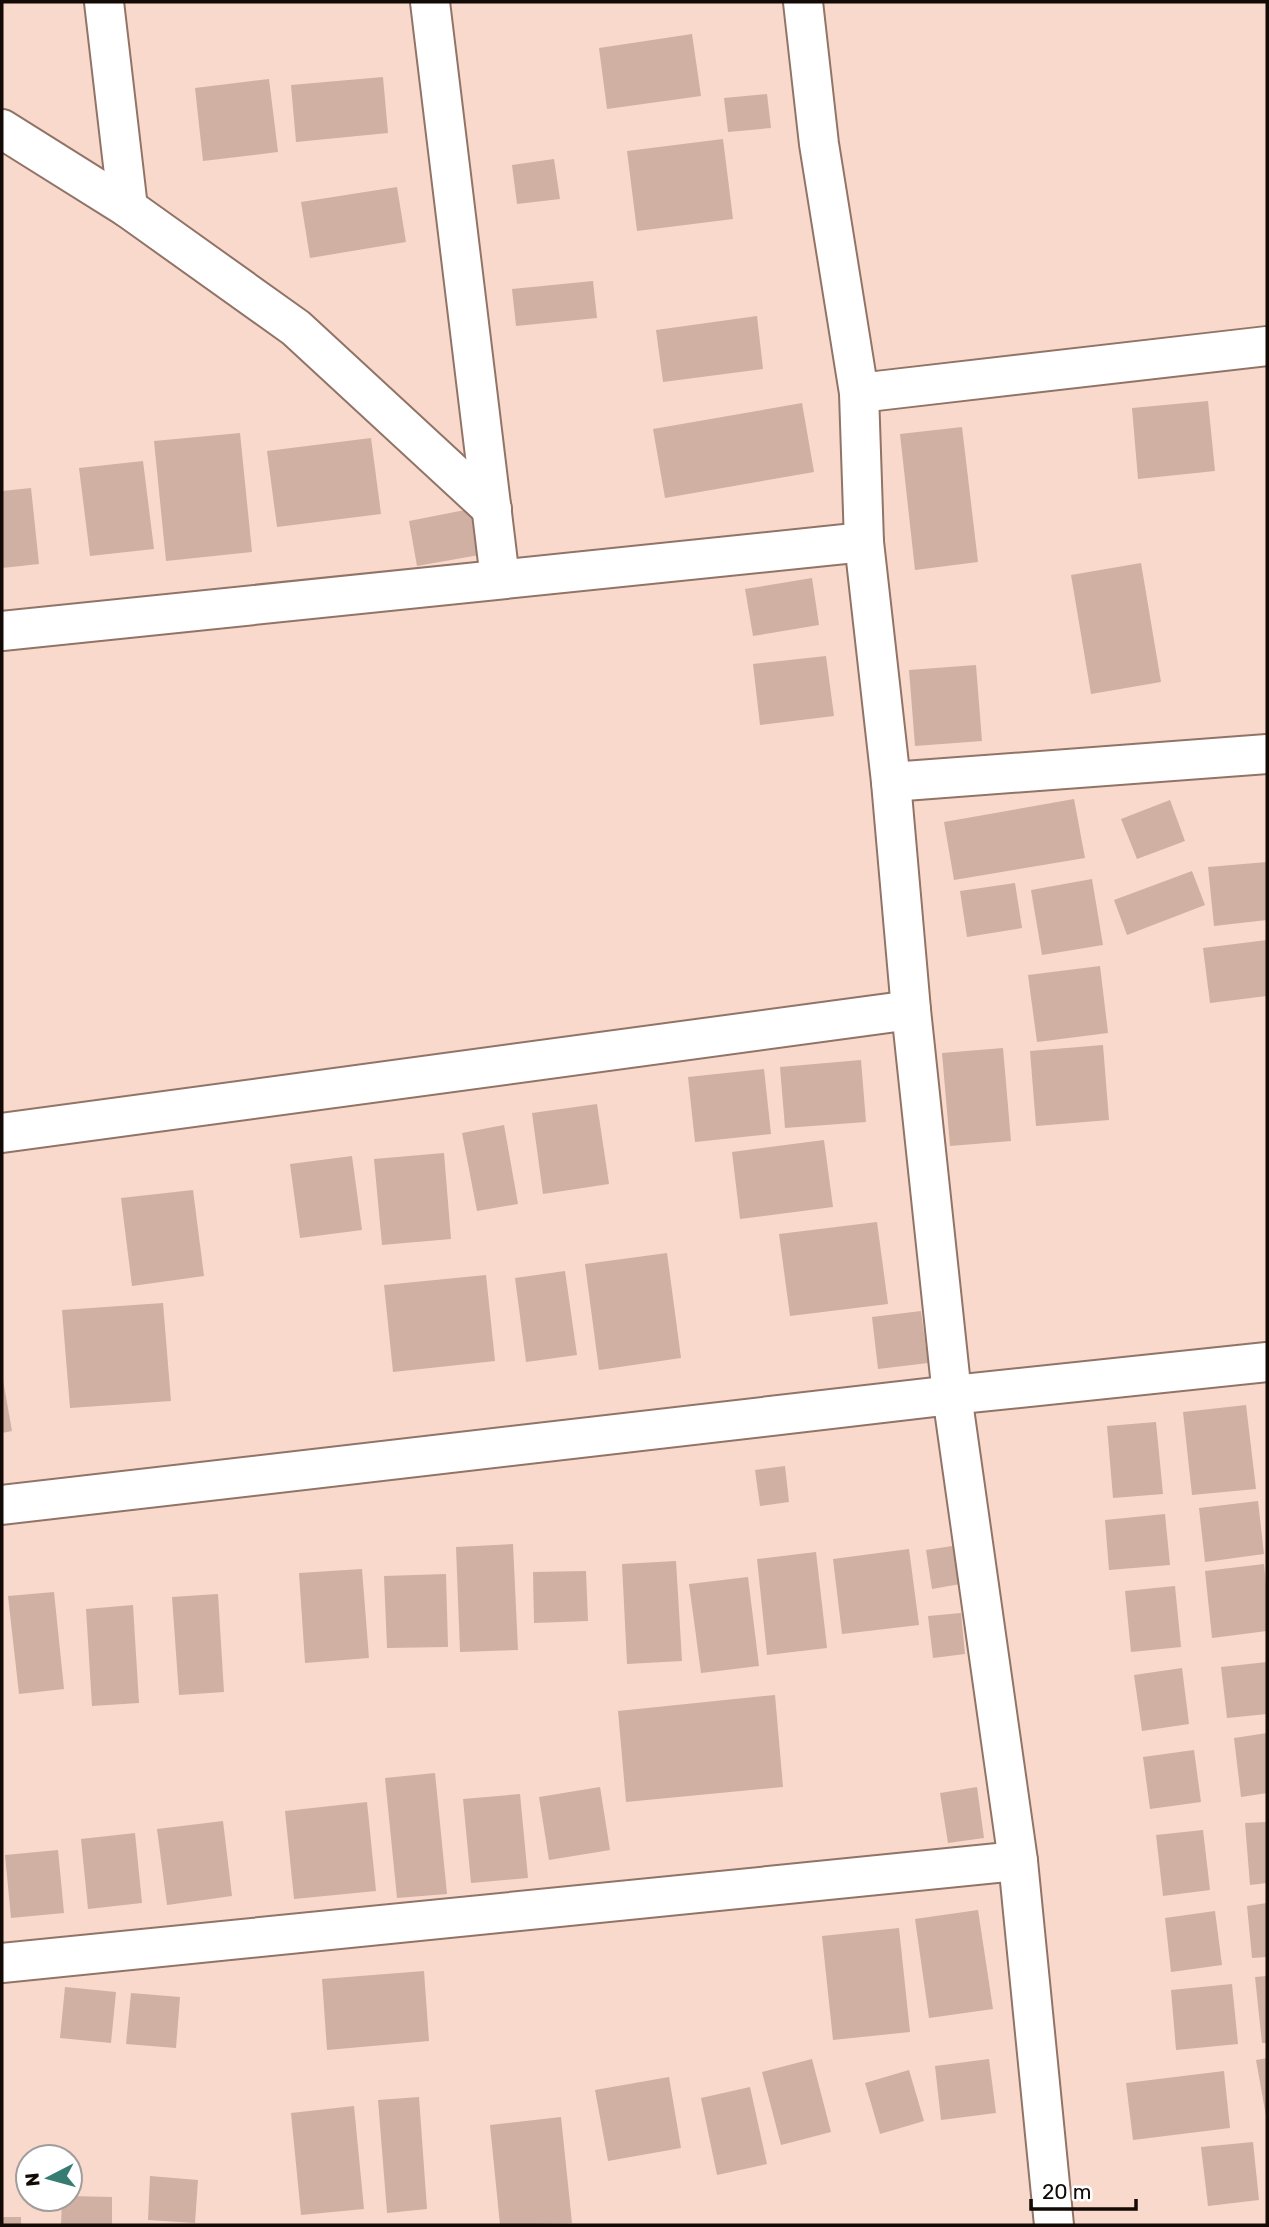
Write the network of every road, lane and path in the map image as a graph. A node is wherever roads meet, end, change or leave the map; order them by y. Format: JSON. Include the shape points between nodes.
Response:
{"nodes":[{"id":1,"x":104,"y":2,"type":"edge"},
{"id":2,"x":430,"y":2,"type":"edge"},
{"id":3,"x":803,"y":2,"type":"edge"},
{"id":4,"x":2,"y":129,"type":"edge"},
{"id":5,"x":128,"y":208,"type":"junction"},
{"id":6,"x":1267,"y":346,"type":"edge"},
{"id":7,"x":859,"y":393,"type":"junction"},
{"id":8,"x":492,"y":509,"type":"junction"},
{"id":9,"x":864,"y":542,"type":"junction"},
{"id":10,"x":500,"y":579,"type":"junction"},
{"id":11,"x":2,"y":631,"type":"edge"},
{"id":12,"x":1267,"y":754,"type":"edge"},
{"id":13,"x":891,"y":782,"type":"junction"},
{"id":14,"x":911,"y":1010,"type":"junction"},
{"id":15,"x":2,"y":1133,"type":"edge"},
{"id":16,"x":1267,"y":1362,"type":"edge"},
{"id":17,"x":952,"y":1395,"type":"junction"},
{"id":18,"x":2,"y":1506,"type":"edge"},
{"id":19,"x":1018,"y":1860,"type":"junction"},
{"id":20,"x":2,"y":1963,"type":"edge"},
{"id":21,"x":1054,"y":2225,"type":"edge"}],
"edges":[{"from":1,"to":5,"type":"street"},
{"from":2,"to":8,"type":"street"},
{"from":3,"to":7,"type":"street","via":[[819,144]]},
{"from":4,"to":5,"type":"street"},
{"from":5,"to":8,"type":"street","via":[[296,328]]},
{"from":6,"to":7,"type":"street"},
{"from":7,"to":9,"type":"street"},
{"from":8,"to":10,"type":"street"},
{"from":9,"to":10,"type":"street"},
{"from":9,"to":13,"type":"street"},
{"from":10,"to":11,"type":"street"},
{"from":12,"to":13,"type":"street"},
{"from":13,"to":14,"type":"street"},
{"from":14,"to":15,"type":"street"},
{"from":14,"to":17,"type":"street"},
{"from":16,"to":17,"type":"street"},
{"from":17,"to":18,"type":"street"},
{"from":17,"to":19,"type":"street"},
{"from":19,"to":20,"type":"street"},
{"from":19,"to":21,"type":"street"}]}
